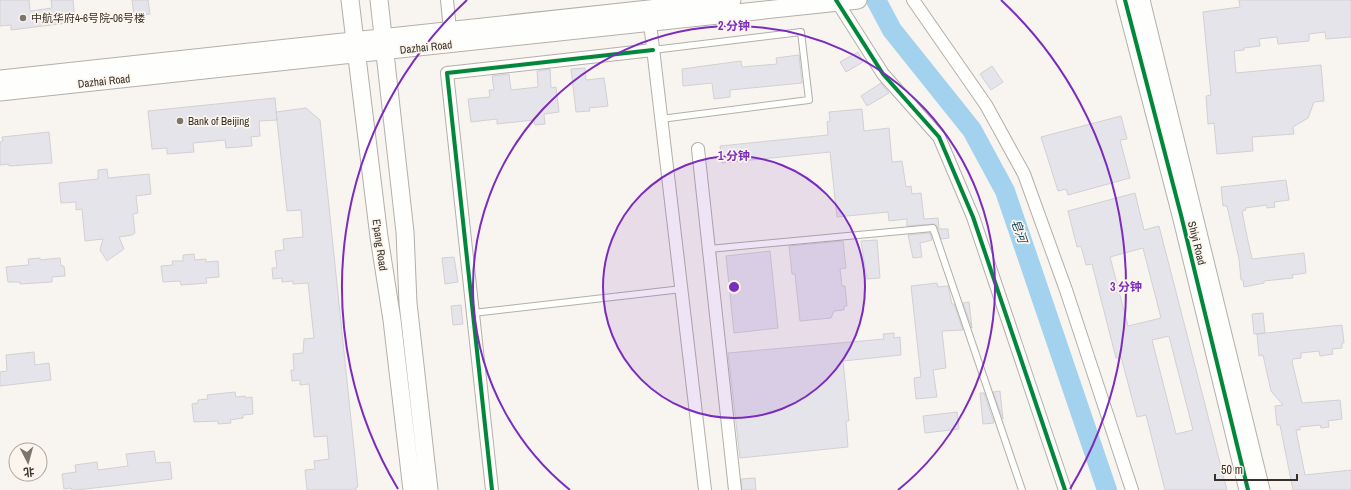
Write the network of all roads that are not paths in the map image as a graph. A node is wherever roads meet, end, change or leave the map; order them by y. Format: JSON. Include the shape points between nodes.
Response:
{"nodes":[{"id":1,"x":350,"y":0,"type":"edge"},
{"id":2,"x":379,"y":0,"type":"edge"},
{"id":3,"x":447,"y":0,"type":"edge"},
{"id":4,"x":732,"y":0,"type":"edge"},
{"id":5,"x":914,"y":0,"type":"edge"},
{"id":6,"x":1125,"y":0,"type":"edge"},
{"id":7,"x":1141,"y":0,"type":"edge"},
{"id":8,"x":846,"y":1,"type":"edge"},
{"id":9,"x":628,"y":6,"type":"edge"},
{"id":10,"x":650,"y":23,"type":"junction"},
{"id":11,"x":450,"y":30,"type":"junction"},
{"id":12,"x":384,"y":45,"type":"junction"},
{"id":13,"x":356,"y":48,"type":"junction"},
{"id":14,"x":653,"y":50,"type":"junction"},
{"id":15,"x":0,"y":79,"type":"edge"},
{"id":16,"x":0,"y":92,"type":"edge"},
{"id":17,"x":661,"y":119,"type":"junction"},
{"id":18,"x":698,"y":149,"type":"dead end"},
{"id":19,"x":398,"y":165,"type":"junction"},
{"id":20,"x":370,"y":168,"type":"junction"},
{"id":21,"x":709,"y":249,"type":"junction"},
{"id":22,"x":682,"y":289,"type":"junction"},
{"id":23,"x":473,"y":313,"type":"junction"},
{"id":24,"x":412,"y":490,"type":"edge"},
{"id":25,"x":429,"y":490,"type":"edge"},
{"id":26,"x":492,"y":490,"type":"edge"},
{"id":27,"x":706,"y":490,"type":"edge"},
{"id":28,"x":734,"y":490,"type":"edge"},
{"id":29,"x":1022,"y":490,"type":"edge"},
{"id":30,"x":1065,"y":490,"type":"edge"},
{"id":31,"x":1132,"y":490,"type":"edge"},
{"id":32,"x":1248,"y":490,"type":"edge"},
{"id":33,"x":1261,"y":490,"type":"edge"}],
"edges":[{"from":1,"to":13,"type":"main road","name":"E'pang Road"},
{"from":2,"to":12,"type":"main road","name":"E'pang Road"},
{"from":3,"to":11,"type":"street"},
{"from":4,"to":9,"type":"main road","name":"Dazhai Road"},
{"from":5,"to":31,"type":"street","via":[[986,105],[1024,174],[1066,290]]},
{"from":6,"to":32,"type":"main road","name":"Shiyi Road"},
{"from":7,"to":33,"type":"main road","name":"Shiyi Road"},
{"from":8,"to":10,"type":"main road","name":"Dazhai Road"},
{"from":8,"to":30,"type":"street","via":[[883,74],[939,137],[973,217]]},
{"from":9,"to":11,"type":"main road","name":"Dazhai Road"},
{"from":10,"to":12,"type":"main road","name":"Dazhai Road"},
{"from":10,"to":14,"type":"street"},
{"from":11,"to":12,"type":"main road","name":"Dazhai Road"},
{"from":12,"to":13,"type":"main road","name":"Dazhai Road"},
{"from":12,"to":19,"type":"main road","name":"E'pang Road"},
{"from":13,"to":15,"type":"main road","name":"Dazhai Road"},
{"from":13,"to":16,"type":"main road","name":"Dazhai Road"},
{"from":13,"to":20,"type":"main road","name":"E'pang Road"},
{"from":14,"to":17,"type":"street"},
{"from":14,"to":17,"type":"lane","via":[[801,32],[809,100]]},
{"from":14,"to":23,"type":"street","via":[[447,73]]},
{"from":17,"to":22,"type":"street"},
{"from":18,"to":21,"type":"street"},
{"from":19,"to":20,"type":"main road"},
{"from":19,"to":25,"type":"main road","name":"E'pang Road","via":[[405,232],[408,303]]},
{"from":20,"to":24,"type":"main road","name":"E'pang Road","via":[[392,320]]},
{"from":21,"to":28,"type":"street"},
{"from":21,"to":29,"type":"lane","via":[[933,228]]},
{"from":22,"to":23,"type":"lane"},
{"from":22,"to":27,"type":"street"},
{"from":23,"to":26,"type":"street"}]}
